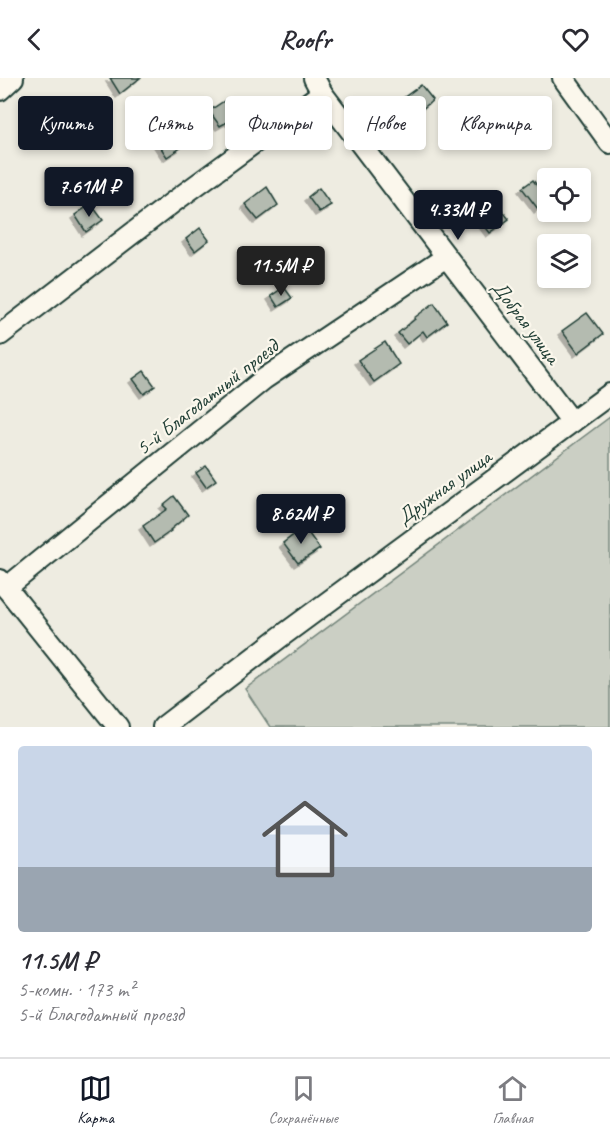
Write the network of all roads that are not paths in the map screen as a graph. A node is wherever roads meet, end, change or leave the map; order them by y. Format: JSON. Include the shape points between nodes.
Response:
{"nodes":[{"id":1,"x":14,"y":78,"type":"edge"},
{"id":2,"x":563,"y":78,"type":"edge"},
{"id":3,"x":318,"y":85,"type":"edge"},
{"id":4,"x":0,"y":90,"type":"edge"},
{"id":5,"x":610,"y":143,"type":"edge"},
{"id":6,"x":446,"y":257,"type":"junction"},
{"id":7,"x":0,"y":335,"type":"edge"},
{"id":8,"x":610,"y":394,"type":"edge"},
{"id":9,"x":572,"y":422,"type":"junction"},
{"id":10,"x":3,"y":584,"type":"edge"},
{"id":11,"x":118,"y":727,"type":"edge"},
{"id":12,"x":163,"y":727,"type":"edge"}],
"edges":[{"from":1,"to":4,"type":"street"},
{"from":2,"to":5,"type":"street"},
{"from":3,"to":6,"type":"street","name":"Добрая улица"},
{"from":3,"to":7,"type":"street"},
{"from":6,"to":9,"type":"street","name":"Добрая улица"},
{"from":6,"to":10,"type":"street","name":"5-й Благодатный проезд","via":[[264,380]]},
{"from":8,"to":9,"type":"street","name":"Дружная улица"},
{"from":9,"to":12,"type":"street","name":"Дружная улица"},
{"from":10,"to":11,"type":"street"}]}
